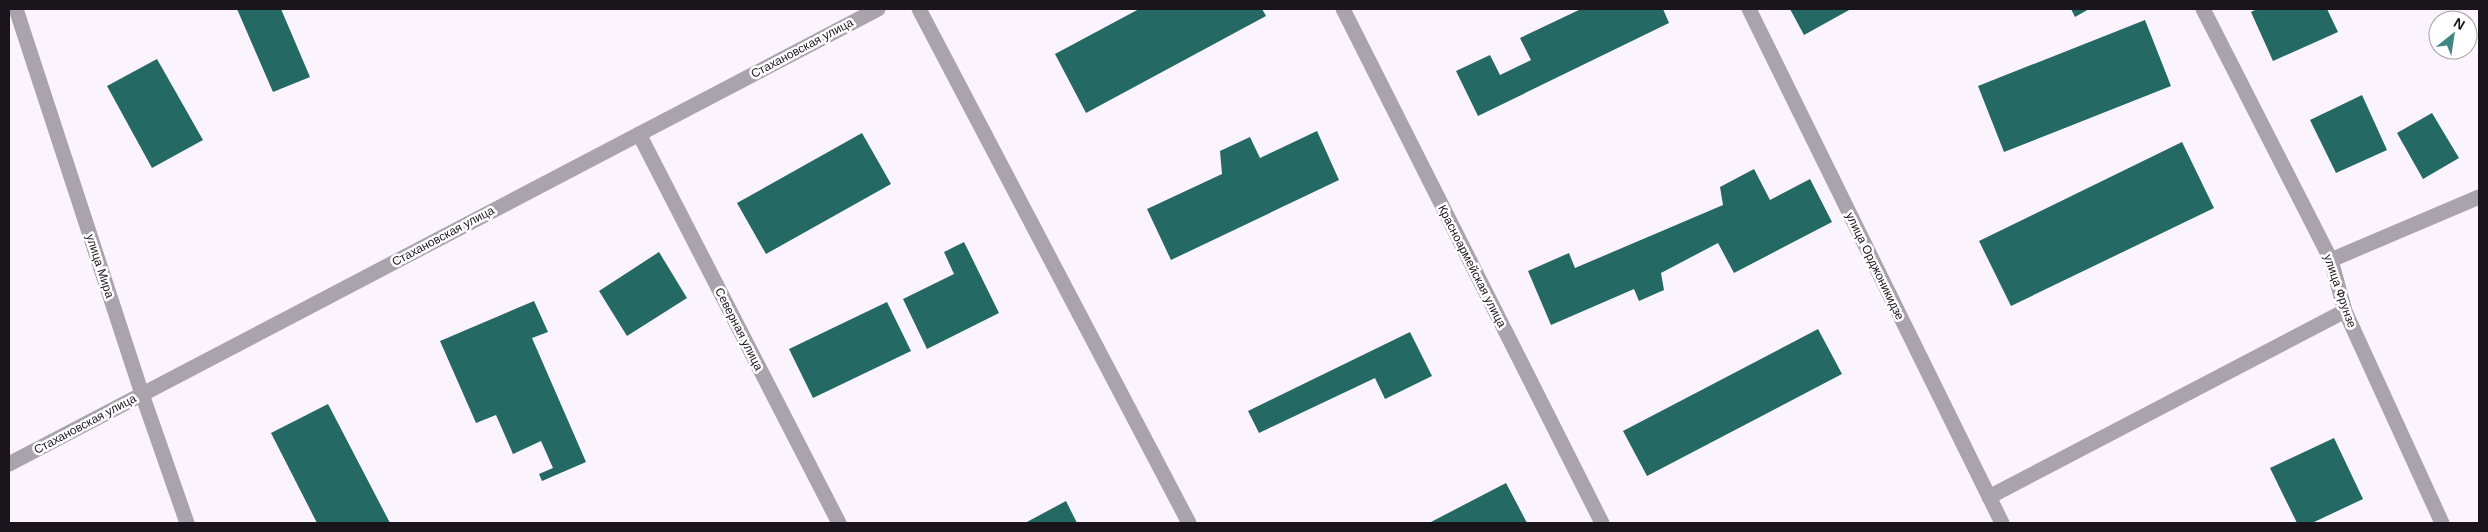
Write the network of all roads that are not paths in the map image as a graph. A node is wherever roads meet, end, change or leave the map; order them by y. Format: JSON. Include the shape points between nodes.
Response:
{"nodes":[{"id":1,"x":16,"y":9,"type":"edge"},
{"id":2,"x":878,"y":9,"type":"edge"},
{"id":3,"x":919,"y":9,"type":"edge"},
{"id":4,"x":1343,"y":9,"type":"edge"},
{"id":5,"x":1749,"y":9,"type":"edge"},
{"id":6,"x":2203,"y":9,"type":"edge"},
{"id":7,"x":639,"y":134,"type":"junction"},
{"id":8,"x":2479,"y":197,"type":"edge"},
{"id":9,"x":2331,"y":260,"type":"junction"},
{"id":10,"x":2345,"y":311,"type":"junction"},
{"id":11,"x":142,"y":394,"type":"junction"},
{"id":12,"x":9,"y":464,"type":"edge"},
{"id":13,"x":1989,"y":497,"type":"junction"},
{"id":14,"x":187,"y":523,"type":"edge"},
{"id":15,"x":839,"y":523,"type":"edge"},
{"id":16,"x":1188,"y":523,"type":"edge"},
{"id":17,"x":1602,"y":523,"type":"edge"},
{"id":18,"x":2002,"y":523,"type":"edge"},
{"id":19,"x":2442,"y":523,"type":"edge"}],
"edges":[{"from":1,"to":11,"type":"street","name":"улица Мира"},
{"from":2,"to":7,"type":"street","name":"Стахановская улица"},
{"from":3,"to":16,"type":"street"},
{"from":4,"to":17,"type":"street","name":"Красноармейская улица"},
{"from":5,"to":13,"type":"street","name":"улица Орджоникидзе"},
{"from":6,"to":9,"type":"street","name":"улица Фрунзе"},
{"from":7,"to":11,"type":"street","name":"Стахановская улица"},
{"from":7,"to":15,"type":"street","name":"Северная улица"},
{"from":8,"to":9,"type":"street"},
{"from":9,"to":10,"type":"street","name":"улица Фрунзе"},
{"from":10,"to":13,"type":"street"},
{"from":10,"to":19,"type":"street","name":"улица Фрунзе"},
{"from":11,"to":12,"type":"street","name":"Стахановская улица"},
{"from":11,"to":14,"type":"street","name":"улица Мира"},
{"from":13,"to":18,"type":"street","name":"улица Орджоникидзе"}]}
